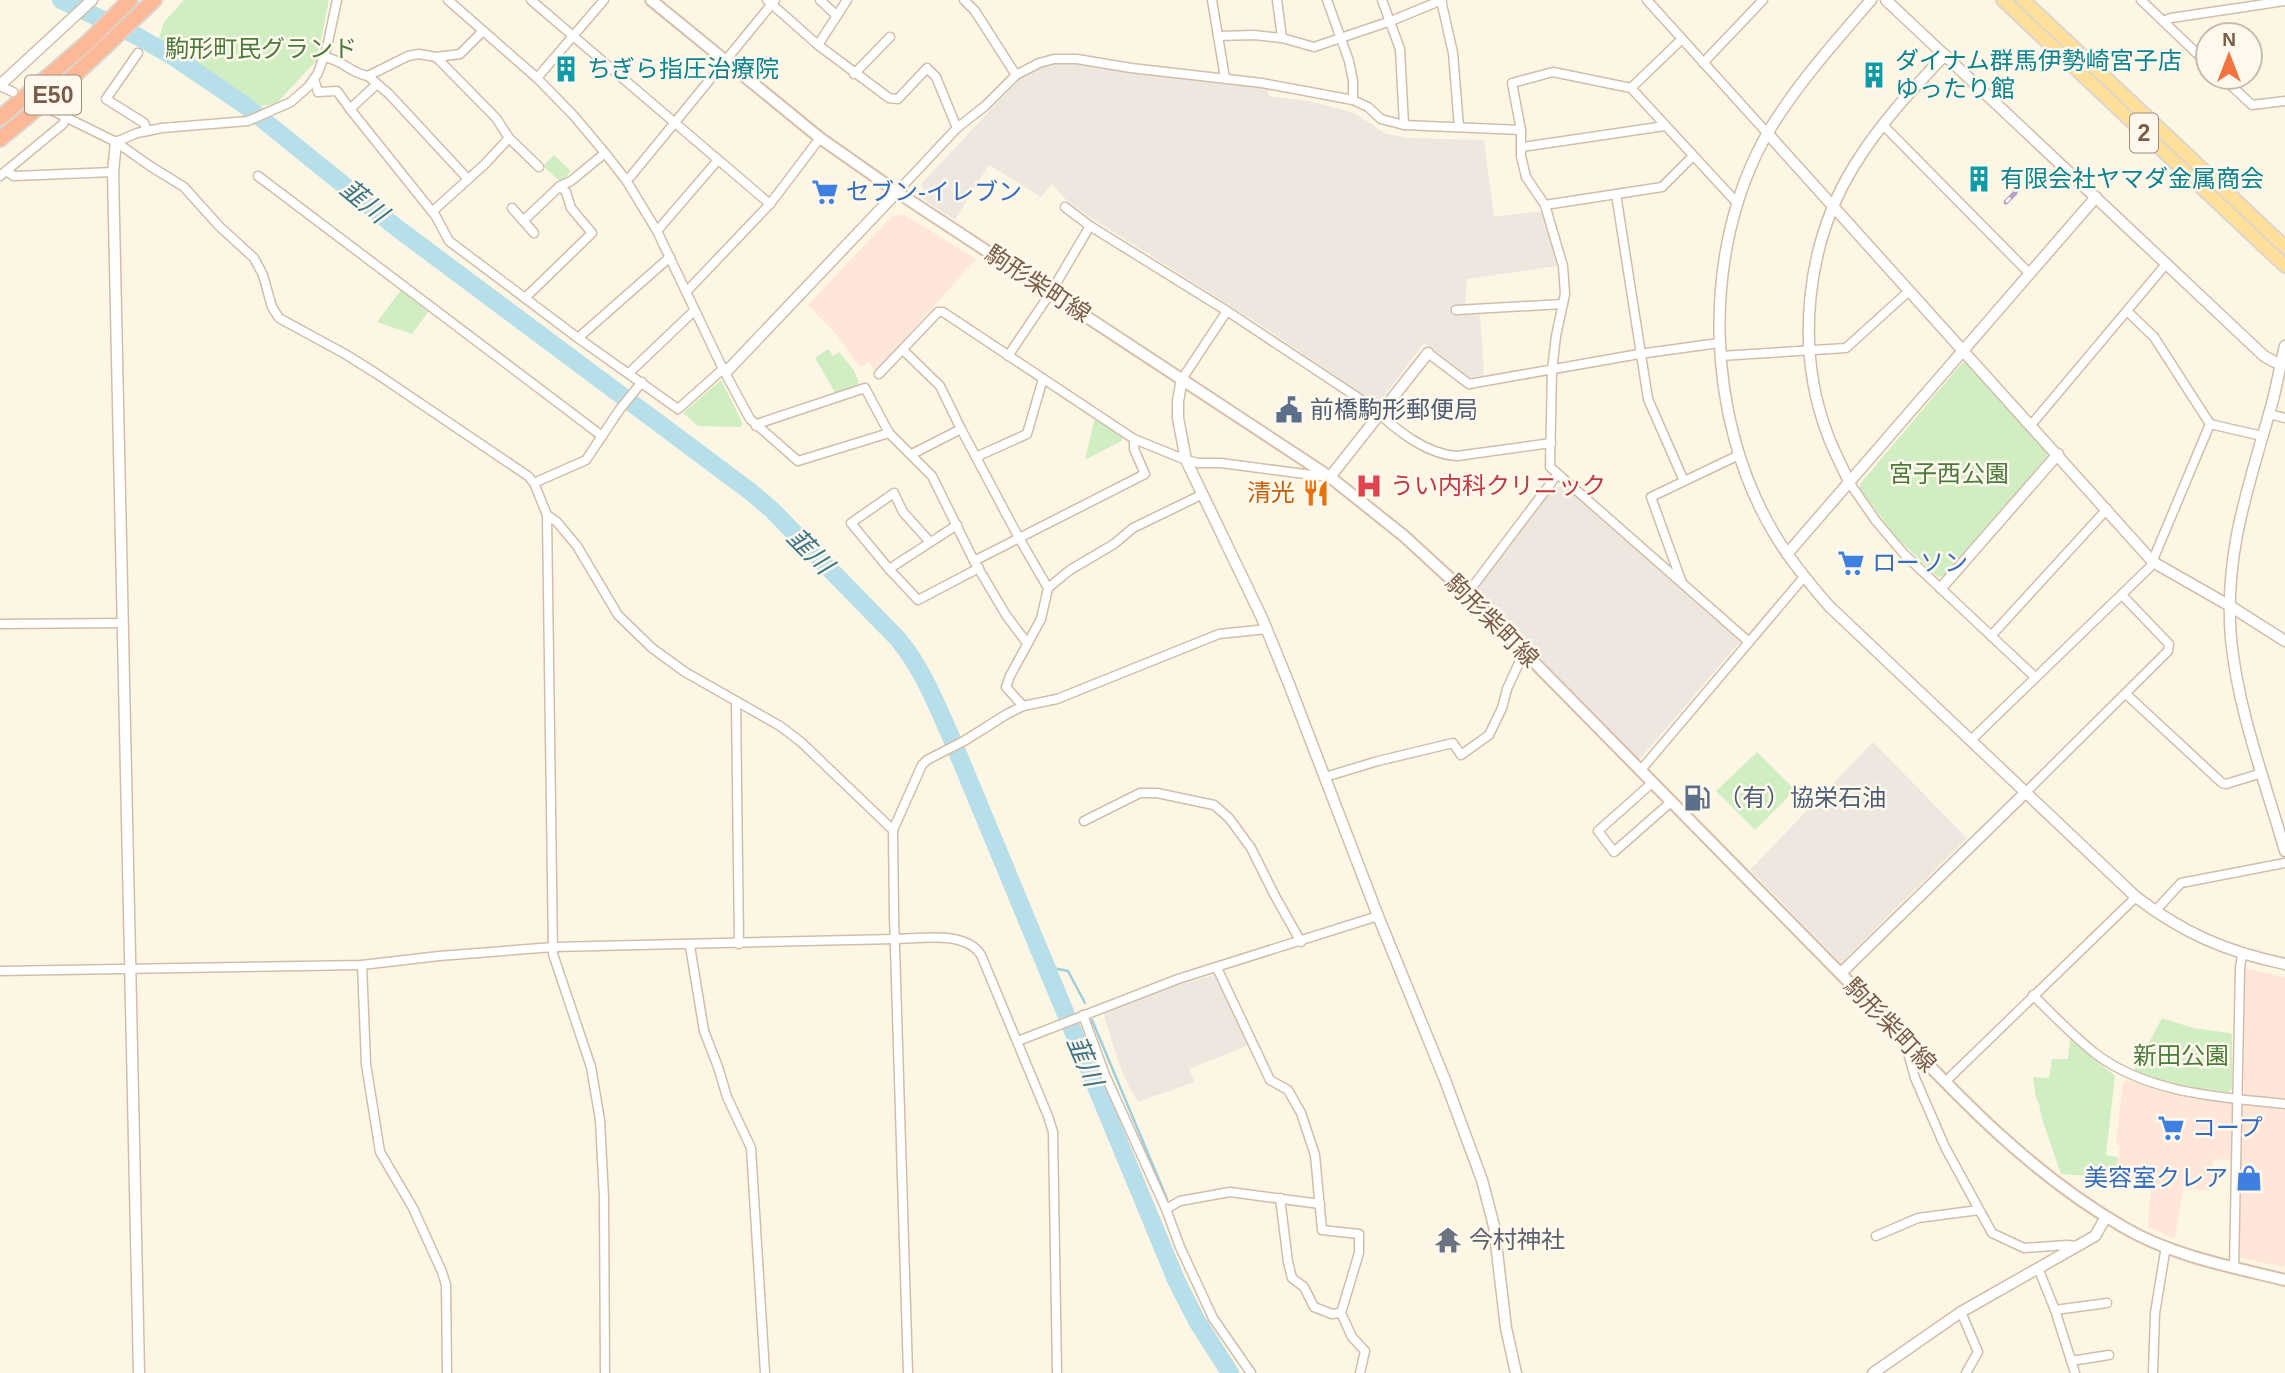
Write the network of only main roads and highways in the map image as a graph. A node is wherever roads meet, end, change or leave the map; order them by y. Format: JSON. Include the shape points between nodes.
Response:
{"nodes":[{"id":1,"x":131,"y":0,"type":"edge"},
{"id":2,"x":154,"y":0,"type":"edge"},
{"id":3,"x":651,"y":0,"type":"edge"},
{"id":4,"x":2003,"y":0,"type":"edge"},
{"id":5,"x":2023,"y":0,"type":"edge"},
{"id":6,"x":0,"y":118,"type":"edge"},
{"id":7,"x":0,"y":139,"type":"edge"},
{"id":8,"x":2285,"y":247,"type":"edge"},
{"id":9,"x":2285,"y":266,"type":"edge"},
{"id":10,"x":2285,"y":1280,"type":"edge"}],
"edges":[{"from":1,"to":6,"type":"highway","number":"E50"},
{"from":2,"to":7,"type":"highway","number":"E50"},
{"from":3,"to":10,"type":"main road","name":"駒形柴町線","via":[[820,138],[1330,477],[1404,536],[1467,594],[1912,1049],[2027,1160],[2129,1230],[2234,1268]]},
{"from":4,"to":9,"type":"main road","number":"2"},
{"from":5,"to":8,"type":"main road","number":"2"}]}
